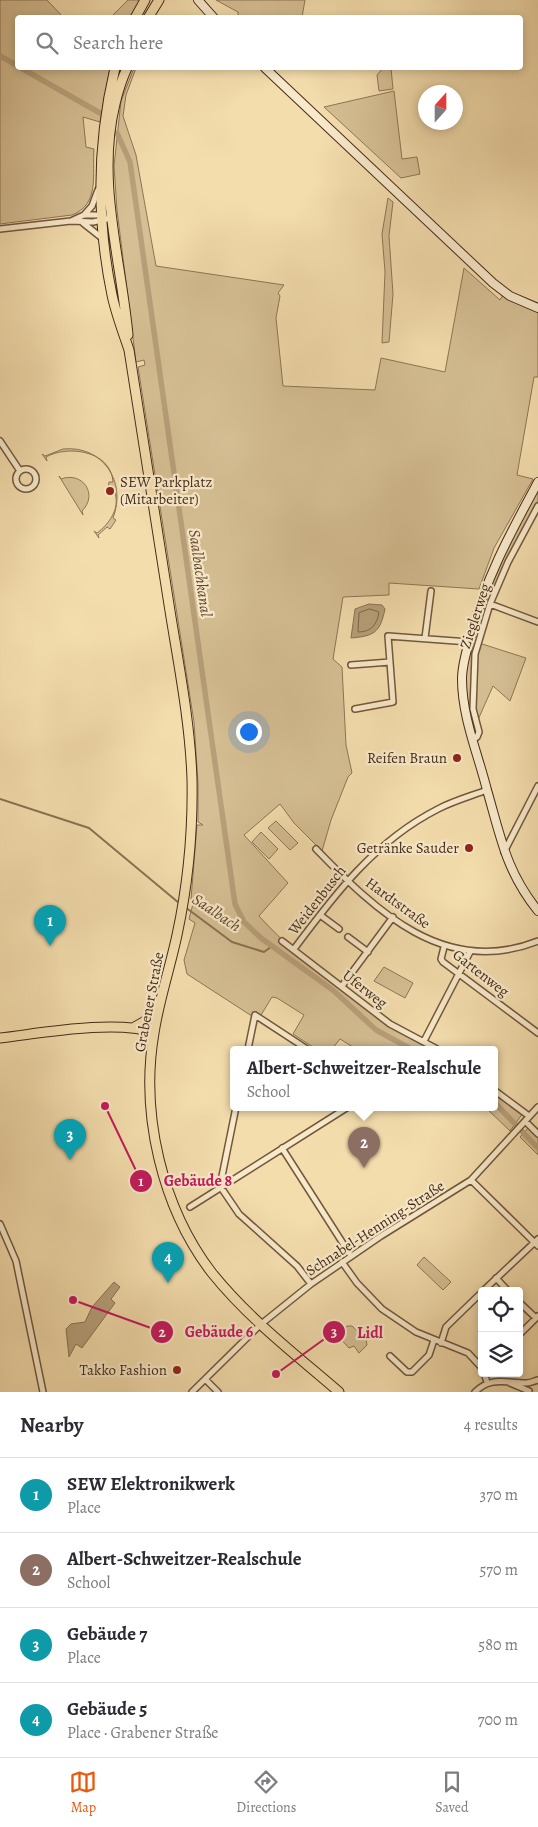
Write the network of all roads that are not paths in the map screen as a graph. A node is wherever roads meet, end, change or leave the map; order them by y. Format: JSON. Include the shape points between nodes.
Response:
{"nodes":[{"id":1,"x":145,"y":0,"type":"edge"},
{"id":2,"x":193,"y":0,"type":"edge"},
{"id":3,"x":159,"y":1,"type":"edge"},
{"id":4,"x":199,"y":2,"type":"edge"},
{"id":5,"x":137,"y":15,"type":"edge"},
{"id":6,"x":150,"y":15,"type":"edge"},
{"id":7,"x":211,"y":15,"type":"edge"},
{"id":8,"x":115,"y":70,"type":"edge"},
{"id":9,"x":126,"y":70,"type":"edge"},
{"id":10,"x":267,"y":70,"type":"edge"},
{"id":11,"x":99,"y":187,"type":"junction"},
{"id":12,"x":84,"y":215,"type":"junction"},
{"id":13,"x":101,"y":218,"type":"junction"},
{"id":14,"x":111,"y":218,"type":"junction"},
{"id":15,"x":71,"y":222,"type":"junction"},
{"id":16,"x":83,"y":223,"type":"junction"},
{"id":17,"x":0,"y":229,"type":"edge"},
{"id":18,"x":104,"y":240,"type":"junction"},
{"id":19,"x":538,"y":308,"type":"edge"},
{"id":20,"x":129,"y":350,"type":"junction"},
{"id":21,"x":0,"y":441,"type":"edge"},
{"id":22,"x":20,"y":471,"type":"dead end"},
{"id":23,"x":538,"y":482,"type":"edge"},
{"id":24,"x":538,"y":506,"type":"edge"},
{"id":25,"x":431,"y":591,"type":"dead end"},
{"id":26,"x":490,"y":604,"type":"junction"},
{"id":27,"x":538,"y":622,"type":"edge"},
{"id":28,"x":425,"y":638,"type":"junction"},
{"id":29,"x":469,"y":642,"type":"junction"},
{"id":30,"x":390,"y":662,"type":"junction"},
{"id":31,"x":351,"y":665,"type":"dead end"},
{"id":32,"x":355,"y":709,"type":"dead end"},
{"id":33,"x":473,"y":740,"type":"junction"},
{"id":34,"x":538,"y":786,"type":"edge"},
{"id":35,"x":487,"y":790,"type":"junction"},
{"id":36,"x":316,"y":849,"type":"dead end"},
{"id":37,"x":504,"y":853,"type":"junction"},
{"id":38,"x":347,"y":881,"type":"junction"},
{"id":39,"x":538,"y":911,"type":"edge"},
{"id":40,"x":320,"y":914,"type":"junction"},
{"id":41,"x":392,"y":918,"type":"junction"},
{"id":42,"x":339,"y":929,"type":"dead end"},
{"id":43,"x":348,"y":937,"type":"dead end"},
{"id":44,"x":282,"y":941,"type":"dead end"},
{"id":45,"x":538,"y":941,"type":"edge"},
{"id":46,"x":444,"y":947,"type":"junction"},
{"id":47,"x":294,"y":949,"type":"junction"},
{"id":48,"x":368,"y":952,"type":"junction"},
{"id":49,"x":470,"y":952,"type":"junction"},
{"id":50,"x":460,"y":975,"type":"junction"},
{"id":51,"x":342,"y":986,"type":"junction"},
{"id":52,"x":160,"y":1005,"type":"junction"},
{"id":53,"x":133,"y":1028,"type":"junction"},
{"id":54,"x":154,"y":1032,"type":"junction"},
{"id":55,"x":538,"y":1033,"type":"edge"},
{"id":56,"x":0,"y":1038,"type":"edge"},
{"id":57,"x":424,"y":1041,"type":"junction"},
{"id":58,"x":249,"y":1046,"type":"edge"},
{"id":59,"x":302,"y":1046,"type":"edge"},
{"id":60,"x":432,"y":1046,"type":"edge"},
{"id":61,"x":498,"y":1093,"type":"edge"},
{"id":62,"x":538,"y":1107,"type":"edge"},
{"id":63,"x":235,"y":1111,"type":"edge"},
{"id":64,"x":342,"y":1111,"type":"edge"},
{"id":65,"x":530,"y":1116,"type":"junction"},
{"id":66,"x":524,"y":1122,"type":"junction"},
{"id":67,"x":538,"y":1134,"type":"edge"},
{"id":68,"x":282,"y":1148,"type":"junction"},
{"id":69,"x":471,"y":1180,"type":"junction"},
{"id":70,"x":220,"y":1186,"type":"junction"},
{"id":71,"x":190,"y":1206,"type":"dead end"},
{"id":72,"x":0,"y":1224,"type":"edge"},
{"id":73,"x":537,"y":1242,"type":"edge"},
{"id":74,"x":351,"y":1256,"type":"junction"},
{"id":75,"x":342,"y":1262,"type":"junction"},
{"id":76,"x":496,"y":1278,"type":"junction"},
{"id":77,"x":311,"y":1284,"type":"junction"},
{"id":78,"x":486,"y":1287,"type":"edge"},
{"id":79,"x":504,"y":1287,"type":"edge"},
{"id":80,"x":478,"y":1295,"type":"edge"},
{"id":81,"x":523,"y":1305,"type":"edge"},
{"id":82,"x":537,"y":1317,"type":"edge"},
{"id":83,"x":260,"y":1325,"type":"junction"},
{"id":84,"x":522,"y":1332,"type":"edge"},
{"id":85,"x":434,"y":1340,"type":"junction"},
{"id":86,"x":441,"y":1343,"type":"junction"},
{"id":87,"x":390,"y":1356,"type":"dead end"},
{"id":88,"x":478,"y":1363,"type":"edge"},
{"id":89,"x":486,"y":1377,"type":"edge"},
{"id":90,"x":206,"y":1380,"type":"junction"},
{"id":91,"x":538,"y":1380,"type":"edge"},
{"id":92,"x":507,"y":1381,"type":"junction"},
{"id":93,"x":488,"y":1382,"type":"junction"},
{"id":94,"x":531,"y":1382,"type":"junction"},
{"id":95,"x":530,"y":1391,"type":"edge"},
{"id":96,"x":43,"y":1392,"type":"edge"},
{"id":97,"x":192,"y":1392,"type":"edge"},
{"id":98,"x":218,"y":1392,"type":"edge"},
{"id":99,"x":339,"y":1392,"type":"edge"},
{"id":100,"x":475,"y":1392,"type":"edge"}],
"edges":[{"from":1,"to":5,"type":"main road"},
{"from":2,"to":4,"type":"main road"},
{"from":3,"to":6,"type":"main road"},
{"from":4,"to":7,"type":"main road"},
{"from":8,"to":11,"type":"main road","via":[[104,121]]},
{"from":9,"to":14,"type":"main road","via":[[114,105],[109,138]]},
{"from":10,"to":19,"type":"main road","via":[[487,278],[510,296]]},
{"from":11,"to":12,"type":"street","via":[[92,206]]},
{"from":11,"to":13,"type":"main road"},
{"from":12,"to":13,"type":"street"},
{"from":12,"to":15,"type":"street"},
{"from":13,"to":14,"type":"street"},
{"from":13,"to":16,"type":"street"},
{"from":13,"to":18,"type":"main road"},
{"from":14,"to":20,"type":"main road"},
{"from":15,"to":16,"type":"street"},
{"from":15,"to":17,"type":"street"},
{"from":16,"to":18,"type":"street"},
{"from":18,"to":20,"type":"main road","via":[[112,295]]},
{"from":20,"to":52,"type":"main road","name":"Grabener Straße","via":[[190,746],[191,840],[182,910]]},
{"from":21,"to":22,"type":"street"},
{"from":23,"to":29,"type":"main road","via":[[498,557],[477,609]]},
{"from":24,"to":26,"type":"street","name":"Zieglerweg"},
{"from":25,"to":28,"type":"street"},
{"from":26,"to":27,"type":"street"},
{"from":26,"to":33,"type":"street","name":"Zieglerweg","via":[[472,672],[473,709],[479,732]]},
{"from":28,"to":29,"type":"street"},
{"from":28,"to":30,"type":"street","via":[[388,636]]},
{"from":29,"to":33,"type":"main road","via":[[462,681],[465,711]]},
{"from":30,"to":31,"type":"street"},
{"from":30,"to":32,"type":"street","via":[[393,702]]},
{"from":33,"to":35,"type":"main road"},
{"from":34,"to":37,"type":"street"},
{"from":35,"to":37,"type":"main road"},
{"from":35,"to":38,"type":"street","name":"Weidenbusch","via":[[438,809],[405,828],[373,853]]},
{"from":36,"to":38,"type":"street","name":"Hardtstraße"},
{"from":37,"to":39,"type":"main road","via":[[519,886]]},
{"from":38,"to":40,"type":"street","name":"Weidenbusch"},
{"from":38,"to":41,"type":"street","name":"Hardtstraße"},
{"from":40,"to":42,"type":"street"},
{"from":40,"to":47,"type":"street","name":"Weidenbusch"},
{"from":41,"to":46,"type":"street","name":"Hardtstraße"},
{"from":41,"to":48,"type":"street"},
{"from":43,"to":48,"type":"street"},
{"from":44,"to":47,"type":"street","name":"Uferweg"},
{"from":45,"to":49,"type":"street","name":"Hardtstraße","via":[[501,951]]},
{"from":46,"to":49,"type":"street","name":"Hardtstraße"},
{"from":46,"to":50,"type":"street","name":"Gartenweg","via":[[441,959]]},
{"from":47,"to":51,"type":"street","name":"Uferweg"},
{"from":48,"to":51,"type":"street"},
{"from":49,"to":50,"type":"street"},
{"from":50,"to":55,"type":"street","name":"Gartenweg"},
{"from":50,"to":57,"type":"street"},
{"from":51,"to":57,"type":"street","name":"Uferweg","via":[[390,1024]]},
{"from":52,"to":53,"type":"main road","via":[[147,1020]]},
{"from":52,"to":54,"type":"main road","name":"Grabener Straße"},
{"from":53,"to":54,"type":"main road"},
{"from":53,"to":56,"type":"main road"},
{"from":54,"to":83,"type":"main road","name":"Grabener Straße","via":[[151,1106],[158,1155],[166,1182],[193,1243],[211,1271]]},
{"from":57,"to":60,"type":"street","name":"Uferweg"},
{"from":58,"to":59,"type":"street","via":[[255,1015]]},
{"from":61,"to":65,"type":"street"},
{"from":62,"to":65,"type":"street","name":"Schnabel-Henning-Straße"},
{"from":63,"to":70,"type":"street"},
{"from":64,"to":68,"type":"street"},
{"from":65,"to":66,"type":"street","name":"Schnabel-Henning-Straße"},
{"from":66,"to":67,"type":"street"},
{"from":66,"to":69,"type":"street","name":"Schnabel-Henning-Straße"},
{"from":68,"to":70,"type":"street"},
{"from":68,"to":74,"type":"street"},
{"from":69,"to":73,"type":"street"},
{"from":69,"to":74,"type":"street","name":"Schnabel-Henning-Straße"},
{"from":70,"to":71,"type":"street"},
{"from":70,"to":77,"type":"street","via":[[239,1214],[297,1266]]},
{"from":72,"to":96,"type":"street","via":[[16,1261]]},
{"from":73,"to":76,"type":"street"},
{"from":74,"to":75,"type":"street","name":"Schnabel-Henning-Straße"},
{"from":75,"to":77,"type":"street","name":"Schnabel-Henning-Straße"},
{"from":75,"to":85,"type":"street","via":[[382,1309]]},
{"from":76,"to":78,"type":"street"},
{"from":76,"to":79,"type":"street"},
{"from":77,"to":83,"type":"street","name":"Schnabel-Henning-Straße"},
{"from":80,"to":86,"type":"street","via":[[446,1327]]},
{"from":81,"to":82,"type":"street"},
{"from":82,"to":84,"type":"street"},
{"from":83,"to":90,"type":"street","name":"Schnabel-Henning-Straße"},
{"from":83,"to":99,"type":"main road","name":"Grabener Straße"},
{"from":85,"to":86,"type":"street"},
{"from":85,"to":87,"type":"street","via":[[428,1355],[412,1372],[407,1372]]},
{"from":86,"to":88,"type":"street","via":[[468,1352]]},
{"from":89,"to":93,"type":"street"},
{"from":90,"to":97,"type":"street","name":"Schnabel-Henning-Straße"},
{"from":90,"to":98,"type":"street"},
{"from":91,"to":94,"type":"street"},
{"from":92,"to":93,"type":"street"},
{"from":92,"to":94,"type":"street"},
{"from":92,"to":95,"type":"street"},
{"from":93,"to":100,"type":"street"},
{"from":94,"to":95,"type":"street"}]}
